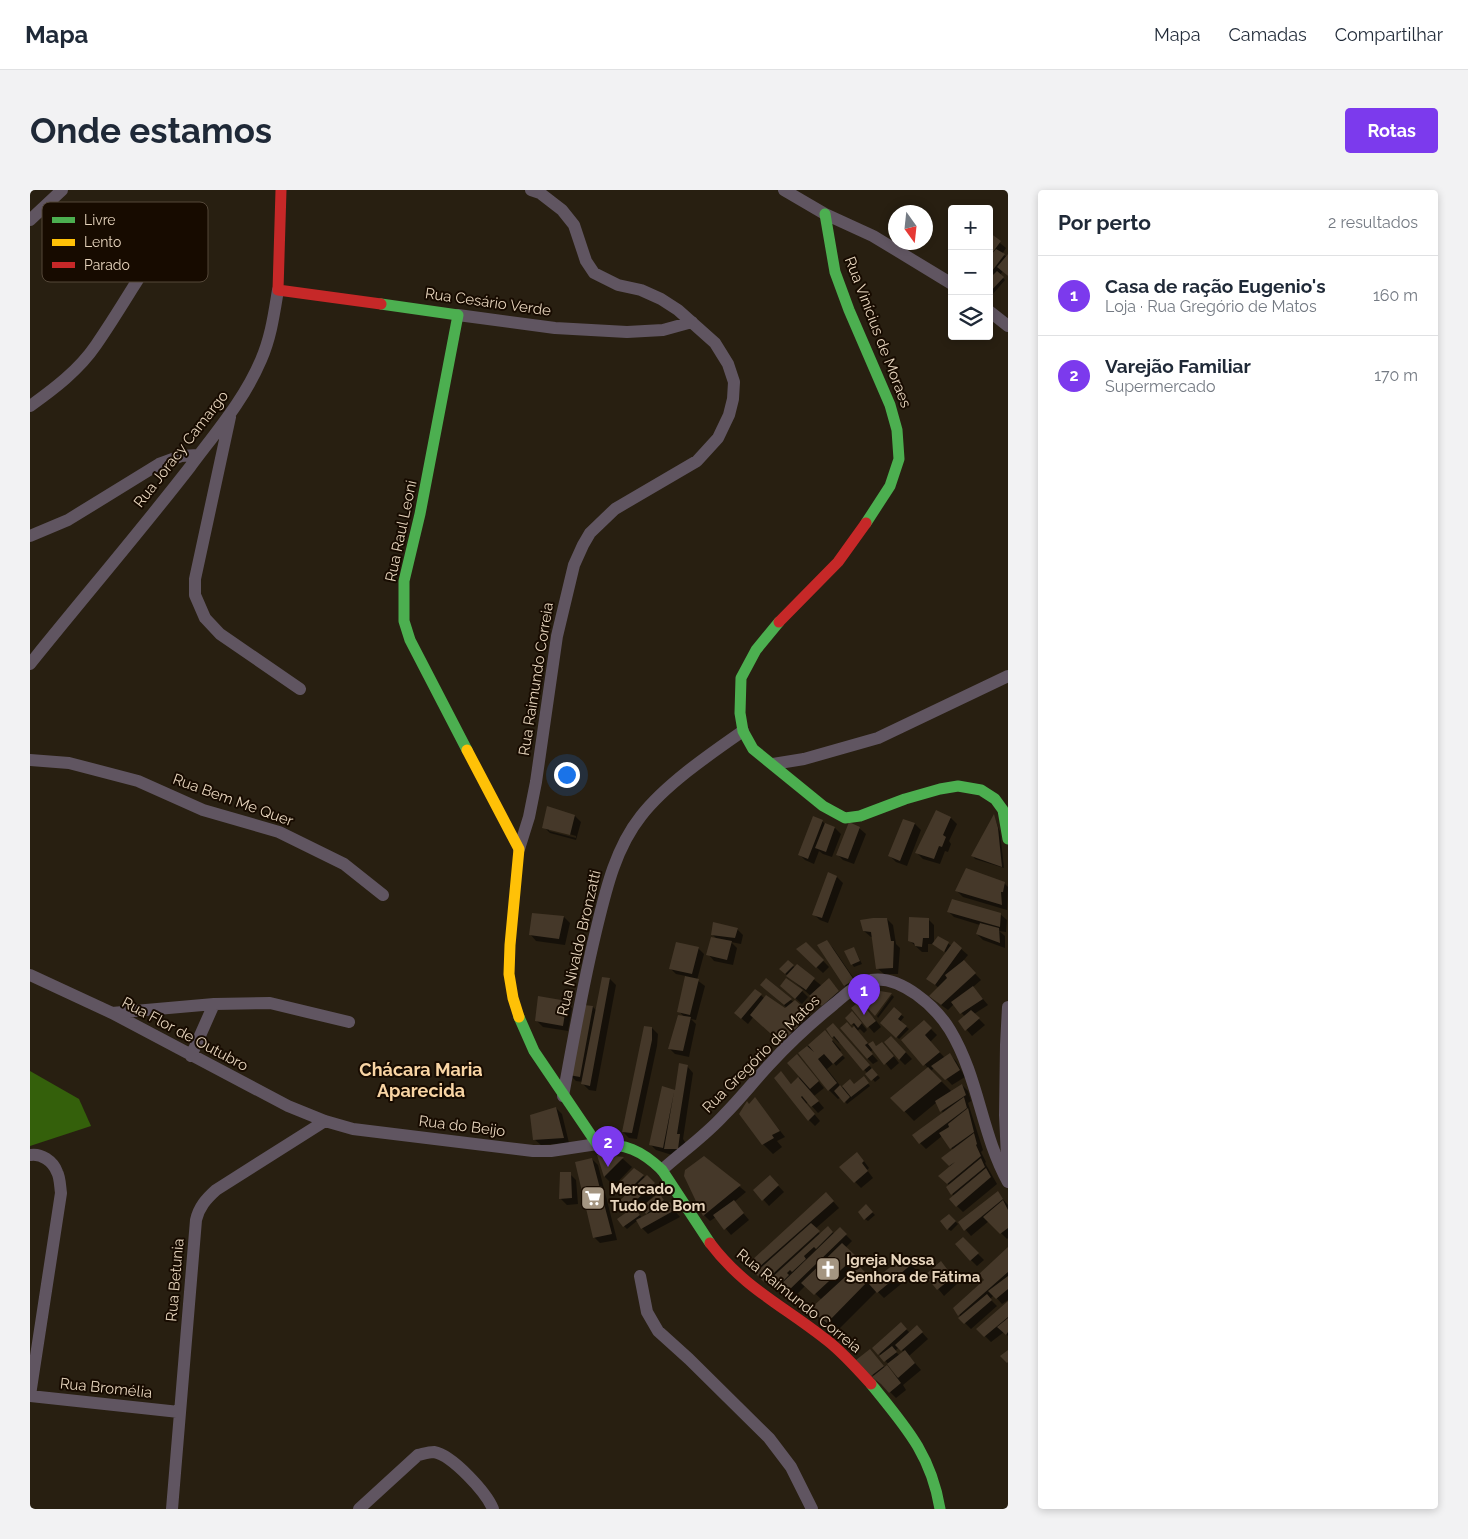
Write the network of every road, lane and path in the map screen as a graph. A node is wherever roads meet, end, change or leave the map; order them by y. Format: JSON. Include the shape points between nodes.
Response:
{"nodes":[{"id":1,"x":62,"y":190,"type":"edge"},
{"id":2,"x":281,"y":190,"type":"edge"},
{"id":3,"x":530,"y":190,"type":"edge"},
{"id":4,"x":784,"y":190,"type":"edge"},
{"id":5,"x":49,"y":202,"type":"edge"},
{"id":6,"x":42,"y":209,"type":"edge"},
{"id":7,"x":825,"y":214,"type":"junction"},
{"id":8,"x":30,"y":220,"type":"edge"},
{"id":9,"x":136,"y":282,"type":"edge"},
{"id":10,"x":948,"y":282,"type":"edge"},
{"id":11,"x":278,"y":290,"type":"junction"},
{"id":12,"x":993,"y":314,"type":"edge"},
{"id":13,"x":458,"y":315,"type":"junction"},
{"id":14,"x":692,"y":322,"type":"junction"},
{"id":15,"x":1008,"y":326,"type":"edge"},
{"id":16,"x":30,"y":406,"type":"edge"},
{"id":17,"x":230,"y":415,"type":"junction"},
{"id":18,"x":198,"y":455,"type":"junction"},
{"id":19,"x":30,"y":536,"type":"edge"},
{"id":20,"x":30,"y":664,"type":"edge"},
{"id":21,"x":1008,"y":676,"type":"edge"},
{"id":22,"x":300,"y":689,"type":"dead end"},
{"id":23,"x":743,"y":731,"type":"junction"},
{"id":24,"x":30,"y":760,"type":"edge"},
{"id":25,"x":773,"y":764,"type":"junction"},
{"id":26,"x":1008,"y":839,"type":"edge"},
{"id":27,"x":519,"y":849,"type":"junction"},
{"id":28,"x":383,"y":894,"type":"dead end"},
{"id":29,"x":30,"y":974,"type":"edge"},
{"id":30,"x":214,"y":1004,"type":"junction"},
{"id":31,"x":1008,"y":1008,"type":"edge"},
{"id":32,"x":112,"y":1013,"type":"junction"},
{"id":33,"x":349,"y":1022,"type":"dead end"},
{"id":34,"x":191,"y":1056,"type":"junction"},
{"id":35,"x":563,"y":1096,"type":"junction"},
{"id":36,"x":325,"y":1121,"type":"junction"},
{"id":37,"x":597,"y":1144,"type":"junction"},
{"id":38,"x":30,"y":1156,"type":"edge"},
{"id":39,"x":662,"y":1170,"type":"junction"},
{"id":40,"x":1008,"y":1182,"type":"edge"},
{"id":41,"x":640,"y":1276,"type":"dead end"},
{"id":42,"x":30,"y":1396,"type":"edge"},
{"id":43,"x":179,"y":1412,"type":"junction"},
{"id":44,"x":172,"y":1509,"type":"edge"},
{"id":45,"x":359,"y":1509,"type":"edge"},
{"id":46,"x":492,"y":1509,"type":"edge"},
{"id":47,"x":812,"y":1509,"type":"edge"},
{"id":48,"x":940,"y":1509,"type":"edge"}],
"edges":[{"from":1,"to":5,"type":"street"},
{"from":2,"to":11,"type":"street","name":"Rua Joracy Camargo"},
{"from":3,"to":14,"type":"street","name":"Rua Raimundo Correia","via":[[540,193],[562,210],[574,225],[594,273],[661,299]]},
{"from":4,"to":7,"type":"street"},
{"from":6,"to":8,"type":"street"},
{"from":7,"to":10,"type":"street","via":[[873,236]]},
{"from":7,"to":23,"type":"street","name":"Rua Vinícius de Moraes","via":[[835,272],[890,405],[897,430],[899,459],[890,486],[844,554],[756,650],[741,678]]},
{"from":9,"to":16,"type":"street","via":[[95,347],[53,390]]},
{"from":11,"to":13,"type":"street","name":"Rua Cesário Verde"},
{"from":11,"to":17,"type":"street","name":"Rua Joracy Camargo","via":[[272,330],[261,360]]},
{"from":12,"to":15,"type":"street"},
{"from":13,"to":14,"type":"street","name":"Rua Cesário Verde","via":[[555,328],[627,332],[663,330]]},
{"from":13,"to":27,"type":"street","name":"Rua Raul Leoni","via":[[404,581],[404,621],[410,640]]},
{"from":14,"to":27,"type":"street","name":"Rua Raimundo Correia","via":[[714,343],[728,364],[734,382],[729,414],[718,438],[697,461],[615,509],[590,533],[583,545],[574,564],[559,627],[536,782]]},
{"from":17,"to":18,"type":"street","name":"Rua Joracy Camargo"},
{"from":17,"to":22,"type":"street","via":[[195,594],[205,618],[220,634]]},
{"from":18,"to":19,"type":"street","via":[[181,456],[159,464],[68,520]]},
{"from":18,"to":20,"type":"street","name":"Rua Joracy Camargo"},
{"from":21,"to":25,"type":"street","via":[[878,738]]},
{"from":23,"to":25,"type":"street","name":"Rua Vinícius de Moraes","via":[[753,749]]},
{"from":23,"to":35,"type":"street","name":"Rua Nivaldo Bronzatti","via":[[663,793],[641,816],[623,844],[608,882],[584,981]]},
{"from":24,"to":28,"type":"street","name":"Rua Bem Me Quer","via":[[69,763],[138,781],[203,810],[279,832],[344,864]]},
{"from":25,"to":26,"type":"street","name":"Rua Vinícius de Moraes","via":[[822,806],[845,818],[940,789],[958,786],[981,790],[1003,810]]},
{"from":27,"to":35,"type":"street","name":"Rua Raimundo Correia","via":[[510,945],[509,974],[513,998],[534,1051]]},
{"from":29,"to":32,"type":"street","name":"Rua Flor de Outubro"},
{"from":30,"to":32,"type":"street"},
{"from":30,"to":33,"type":"street","via":[[270,1003]]},
{"from":30,"to":34,"type":"street"},
{"from":31,"to":40,"type":"street","via":[[1005,1107]]},
{"from":32,"to":34,"type":"street","name":"Rua Flor de Outubro"},
{"from":34,"to":36,"type":"street","name":"Rua Flor de Outubro","via":[[288,1106]]},
{"from":35,"to":37,"type":"street","name":"Rua Raimundo Correia"},
{"from":36,"to":37,"type":"street","name":"Rua do Beijo","via":[[380,1133],[533,1151]]},
{"from":36,"to":43,"type":"street","name":"Rua Betunia","via":[[216,1190],[198,1210]]},
{"from":37,"to":39,"type":"street","name":"Rua Raimundo Correia","via":[[614,1144],[637,1150]]},
{"from":38,"to":42,"type":"street","via":[[46,1158],[58,1172],[61,1193]]},
{"from":39,"to":40,"type":"street","name":"Rua Gregório de Matos","via":[[723,1116],[808,1026],[857,986],[880,979],[911,991],[934,1008],[949,1029],[964,1056],[989,1142]]},
{"from":39,"to":48,"type":"street","name":"Rua Raimundo Correia","via":[[714,1249],[736,1272],[778,1307],[834,1346],[884,1400],[920,1448],[932,1476]]},
{"from":41,"to":47,"type":"street","via":[[647,1312],[658,1331],[769,1438],[791,1467]]},
{"from":42,"to":43,"type":"street","name":"Rua Bromélia"},
{"from":43,"to":44,"type":"street","name":"Rua Betunia"},
{"from":45,"to":46,"type":"street","via":[[418,1455],[429,1452],[445,1456],[482,1490]]}]}
